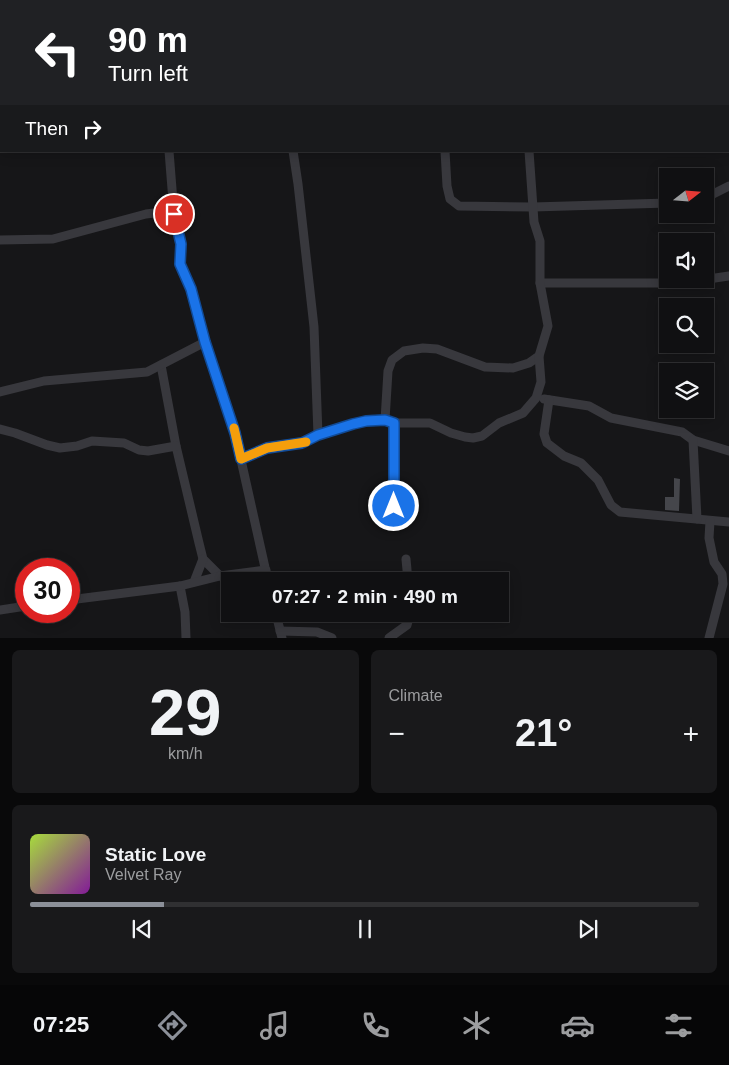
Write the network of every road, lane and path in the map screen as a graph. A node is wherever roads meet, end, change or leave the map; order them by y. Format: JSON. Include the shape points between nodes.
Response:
{"nodes":[{"id":1,"x":169,"y":152,"type":"edge"},
{"id":2,"x":293,"y":152,"type":"edge"},
{"id":3,"x":445,"y":152,"type":"edge"},
{"id":4,"x":529,"y":152,"type":"edge"},
{"id":5,"x":729,"y":186,"type":"edge"},
{"id":6,"x":714,"y":194,"type":"edge"},
{"id":7,"x":659,"y":203,"type":"edge"},
{"id":8,"x":533,"y":206,"type":"junction"},
{"id":9,"x":174,"y":214,"type":"junction"},
{"id":10,"x":0,"y":240,"type":"edge"},
{"id":11,"x":729,"y":276,"type":"edge"},
{"id":12,"x":540,"y":283,"type":"junction"},
{"id":13,"x":205,"y":342,"type":"junction"},
{"id":14,"x":539,"y":356,"type":"junction"},
{"id":15,"x":161,"y":365,"type":"junction"},
{"id":16,"x":0,"y":392,"type":"edge"},
{"id":17,"x":536,"y":398,"type":"junction"},
{"id":18,"x":549,"y":400,"type":"junction"},
{"id":19,"x":385,"y":420,"type":"junction"},
{"id":20,"x":394,"y":423,"type":"junction"},
{"id":21,"x":0,"y":429,"type":"edge"},
{"id":22,"x":318,"y":435,"type":"junction"},
{"id":23,"x":693,"y":440,"type":"junction"},
{"id":24,"x":176,"y":446,"type":"junction"},
{"id":25,"x":729,"y":451,"type":"edge"},
{"id":26,"x":241,"y":459,"type":"junction"},
{"id":27,"x":394,"y":506,"type":"dead end"},
{"id":28,"x":697,"y":519,"type":"junction"},
{"id":29,"x":710,"y":521,"type":"junction"},
{"id":30,"x":729,"y":522,"type":"edge"},
{"id":31,"x":203,"y":558,"type":"junction"},
{"id":32,"x":406,"y":559,"type":"dead end"},
{"id":33,"x":266,"y":570,"type":"joint"},
{"id":34,"x":407,"y":572,"type":"edge"},
{"id":35,"x":220,"y":576,"type":"junction"},
{"id":36,"x":194,"y":582,"type":"junction"},
{"id":37,"x":180,"y":586,"type":"junction"},
{"id":38,"x":80,"y":599,"type":"edge"},
{"id":39,"x":15,"y":608,"type":"edge"},
{"id":40,"x":0,"y":610,"type":"edge"},
{"id":41,"x":408,"y":622,"type":"edge"},
{"id":42,"x":281,"y":634,"type":"edge"},
{"id":43,"x":186,"y":638,"type":"edge"},
{"id":44,"x":332,"y":638,"type":"edge"},
{"id":45,"x":389,"y":638,"type":"edge"},
{"id":46,"x":709,"y":638,"type":"edge"}],
"edges":[{"from":1,"to":9,"type":"street"},
{"from":2,"to":22,"type":"street","via":[[314,327]]},
{"from":3,"to":8,"type":"street","via":[[450,199],[459,206]]},
{"from":4,"to":8,"type":"street"},
{"from":5,"to":6,"type":"street"},
{"from":7,"to":8,"type":"street"},
{"from":8,"to":12,"type":"street","via":[[540,241]]},
{"from":9,"to":10,"type":"street","via":[[146,214],[54,239]]},
{"from":9,"to":13,"type":"street","via":[[181,244],[180,264],[191,289]]},
{"from":11,"to":12,"type":"street","via":[[681,283]]},
{"from":12,"to":14,"type":"street","via":[[548,326]]},
{"from":13,"to":15,"type":"street"},
{"from":13,"to":26,"type":"street"},
{"from":14,"to":17,"type":"street","via":[[541,382]]},
{"from":14,"to":19,"type":"street","via":[[513,368],[485,367],[437,349],[404,351],[392,360],[388,371]]},
{"from":15,"to":16,"type":"street","via":[[148,372],[44,381]]},
{"from":15,"to":24,"type":"street"},
{"from":17,"to":18,"type":"street"},
{"from":17,"to":20,"type":"street","via":[[524,412],[473,438],[451,433],[430,423]]},
{"from":18,"to":23,"type":"street","via":[[589,406],[611,418],[682,432]]},
{"from":18,"to":28,"type":"street","via":[[544,434],[548,442],[564,456],[581,463],[598,480],[611,504],[620,512]]},
{"from":19,"to":20,"type":"street"},
{"from":19,"to":22,"type":"street","via":[[359,422]]},
{"from":20,"to":27,"type":"street"},
{"from":21,"to":24,"type":"street","via":[[60,448],[92,441],[124,443],[148,451]]},
{"from":22,"to":26,"type":"street","via":[[302,443],[267,448]]},
{"from":23,"to":25,"type":"street"},
{"from":23,"to":28,"type":"street"},
{"from":24,"to":31,"type":"street"},
{"from":26,"to":33,"type":"street"},
{"from":28,"to":29,"type":"street"},
{"from":29,"to":30,"type":"street"},
{"from":29,"to":46,"type":"street","via":[[709,538],[723,584]]},
{"from":31,"to":35,"type":"street"},
{"from":31,"to":36,"type":"street"},
{"from":32,"to":34,"type":"street"},
{"from":33,"to":35,"type":"street"},
{"from":35,"to":36,"type":"street"},
{"from":36,"to":37,"type":"street"},
{"from":37,"to":38,"type":"street"},
{"from":37,"to":43,"type":"street"},
{"from":39,"to":40,"type":"street"},
{"from":41,"to":45,"type":"street"},
{"from":42,"to":44,"type":"street","via":[[317,632]]}]}
